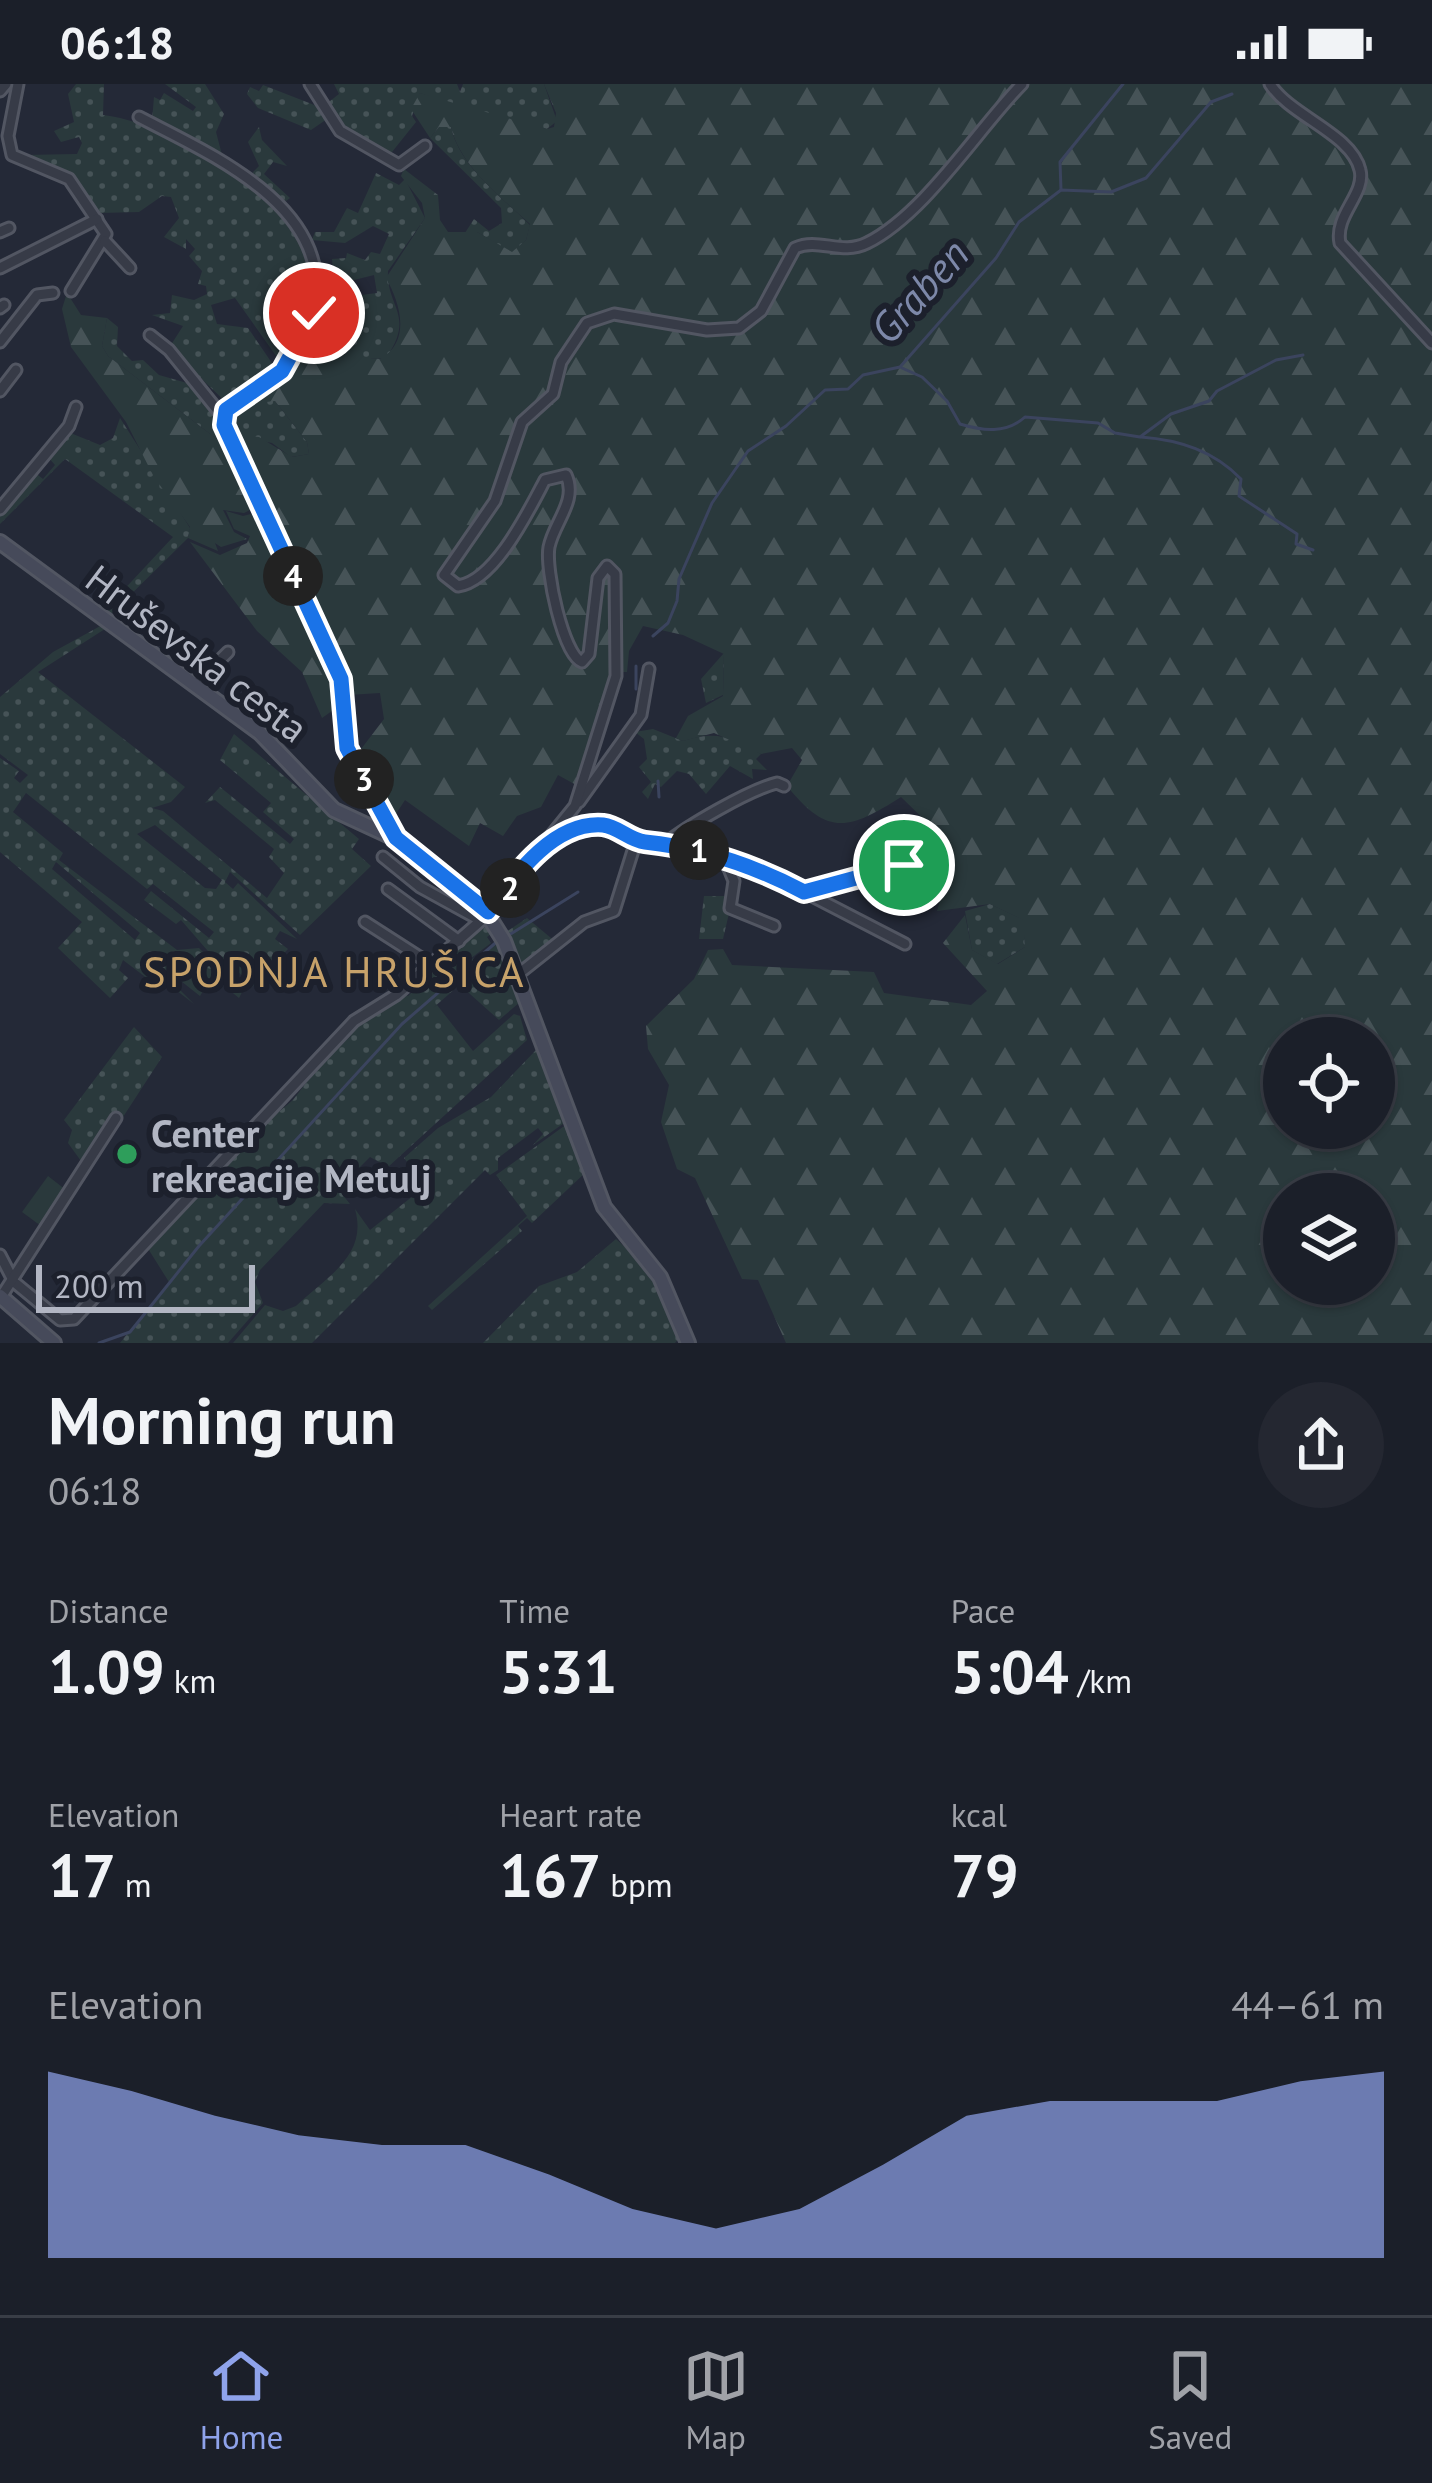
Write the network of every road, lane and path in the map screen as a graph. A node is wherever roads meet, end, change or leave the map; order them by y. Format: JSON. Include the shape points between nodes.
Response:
{"nodes":[{"id":1,"x":18,"y":84,"type":"edge"},
{"id":2,"x":310,"y":84,"type":"edge"},
{"id":3,"x":1022,"y":84,"type":"edge"},
{"id":4,"x":1270,"y":84,"type":"edge"},
{"id":5,"x":6,"y":114,"type":"edge"},
{"id":6,"x":139,"y":117,"type":"dead end"},
{"id":7,"x":424,"y":146,"type":"dead end"},
{"id":8,"x":97,"y":219,"type":"junction"},
{"id":9,"x":105,"y":241,"type":"junction"},
{"id":10,"x":0,"y":268,"type":"edge"},
{"id":11,"x":130,"y":268,"type":"dead end"},
{"id":12,"x":71,"y":291,"type":"dead end"},
{"id":13,"x":52,"y":293,"type":"dead end"},
{"id":14,"x":150,"y":335,"type":"dead end"},
{"id":15,"x":0,"y":342,"type":"edge"},
{"id":16,"x":1432,"y":343,"type":"edge"},
{"id":17,"x":16,"y":370,"type":"dead end"},
{"id":18,"x":0,"y":392,"type":"edge"},
{"id":19,"x":76,"y":407,"type":"dead end"},
{"id":20,"x":223,"y":417,"type":"junction"},
{"id":21,"x":0,"y":509,"type":"edge"},
{"id":22,"x":0,"y":542,"type":"edge"},
{"id":23,"x":228,"y":652,"type":"dead end"},
{"id":24,"x":650,"y":669,"type":"dead end"},
{"id":25,"x":196,"y":684,"type":"junction"},
{"id":26,"x":784,"y":786,"type":"dead end"},
{"id":27,"x":575,"y":806,"type":"junction"},
{"id":28,"x":396,"y":838,"type":"junction"},
{"id":29,"x":636,"y":841,"type":"junction"},
{"id":30,"x":665,"y":844,"type":"junction"},
{"id":31,"x":937,"y":849,"type":"dead end"},
{"id":32,"x":534,"y":854,"type":"junction"},
{"id":33,"x":383,"y":857,"type":"dead end"},
{"id":34,"x":725,"y":859,"type":"junction"},
{"id":35,"x":388,"y":889,"type":"dead end"},
{"id":36,"x":804,"y":892,"type":"junction"},
{"id":37,"x":484,"y":916,"type":"junction"},
{"id":38,"x":365,"y":922,"type":"dead end"},
{"id":39,"x":774,"y":926,"type":"dead end"},
{"id":40,"x":459,"y":941,"type":"junction"},
{"id":41,"x":905,"y":944,"type":"dead end"},
{"id":42,"x":432,"y":965,"type":"junction"},
{"id":43,"x":516,"y":976,"type":"junction"},
{"id":44,"x":116,"y":1118,"type":"dead end"},
{"id":45,"x":0,"y":1255,"type":"edge"},
{"id":46,"x":14,"y":1282,"type":"junction"},
{"id":47,"x":0,"y":1297,"type":"edge"},
{"id":48,"x":54,"y":1343,"type":"edge"},
{"id":49,"x":688,"y":1343,"type":"edge"}],
"edges":[{"from":1,"to":5,"type":"street"},
{"from":2,"to":7,"type":"street","via":[[340,131],[399,165]]},
{"from":3,"to":27,"type":"street","via":[[983,134],[871,242],[796,248],[761,311],[740,328],[597,316],[566,354],[553,394],[522,422],[495,501],[444,575],[458,586],[474,581],[519,531],[545,480],[566,475],[569,499],[548,550],[568,651],[582,662],[590,654],[599,573],[611,567],[616,676]]},
{"from":4,"to":16,"type":"street","via":[[1357,163],[1360,182],[1340,220],[1340,243]]},
{"from":5,"to":8,"type":"street","via":[[12,154],[70,179]]},
{"from":6,"to":20,"type":"street","via":[[227,162],[309,243],[316,295],[310,323],[282,371]]},
{"from":8,"to":9,"type":"street"},
{"from":8,"to":10,"type":"street"},
{"from":9,"to":11,"type":"street"},
{"from":9,"to":12,"type":"street","via":[[80,267]]},
{"from":13,"to":15,"type":"street","via":[[37,296]]},
{"from":14,"to":20,"type":"street"},
{"from":17,"to":18,"type":"street"},
{"from":19,"to":21,"type":"street","via":[[52,450]]},
{"from":20,"to":28,"type":"street","via":[[341,679],[347,748]]},
{"from":22,"to":25,"type":"street","name":"Hruševska cesta"},
{"from":23,"to":25,"type":"street"},
{"from":24,"to":27,"type":"street","via":[[635,726]]},
{"from":25,"to":28,"type":"street","name":"Hruševska cesta","via":[[286,754],[334,810]]},
{"from":26,"to":30,"type":"street","via":[[743,795]]},
{"from":27,"to":32,"type":"street"},
{"from":28,"to":37,"type":"street","name":"Hruševska cesta"},
{"from":29,"to":30,"type":"street"},
{"from":29,"to":32,"type":"street","via":[[594,825]]},
{"from":29,"to":43,"type":"street","via":[[614,910],[584,922]]},
{"from":30,"to":34,"type":"street"},
{"from":31,"to":36,"type":"street","via":[[890,871]]},
{"from":32,"to":37,"type":"street"},
{"from":33,"to":37,"type":"street","via":[[420,887]]},
{"from":34,"to":36,"type":"street"},
{"from":34,"to":39,"type":"street","via":[[734,881],[730,908]]},
{"from":35,"to":40,"type":"street"},
{"from":36,"to":41,"type":"street"},
{"from":37,"to":40,"type":"street"},
{"from":37,"to":43,"type":"street","name":"Hruševska cesta","via":[[503,938]]},
{"from":38,"to":42,"type":"street"},
{"from":40,"to":42,"type":"street"},
{"from":42,"to":46,"type":"street","via":[[354,1021],[74,1319],[60,1320]]},
{"from":43,"to":49,"type":"street","name":"Hruševska cesta","via":[[604,1208],[660,1277]]},
{"from":44,"to":46,"type":"street"},
{"from":45,"to":46,"type":"street"},
{"from":46,"to":47,"type":"street"},
{"from":47,"to":48,"type":"street"}]}
